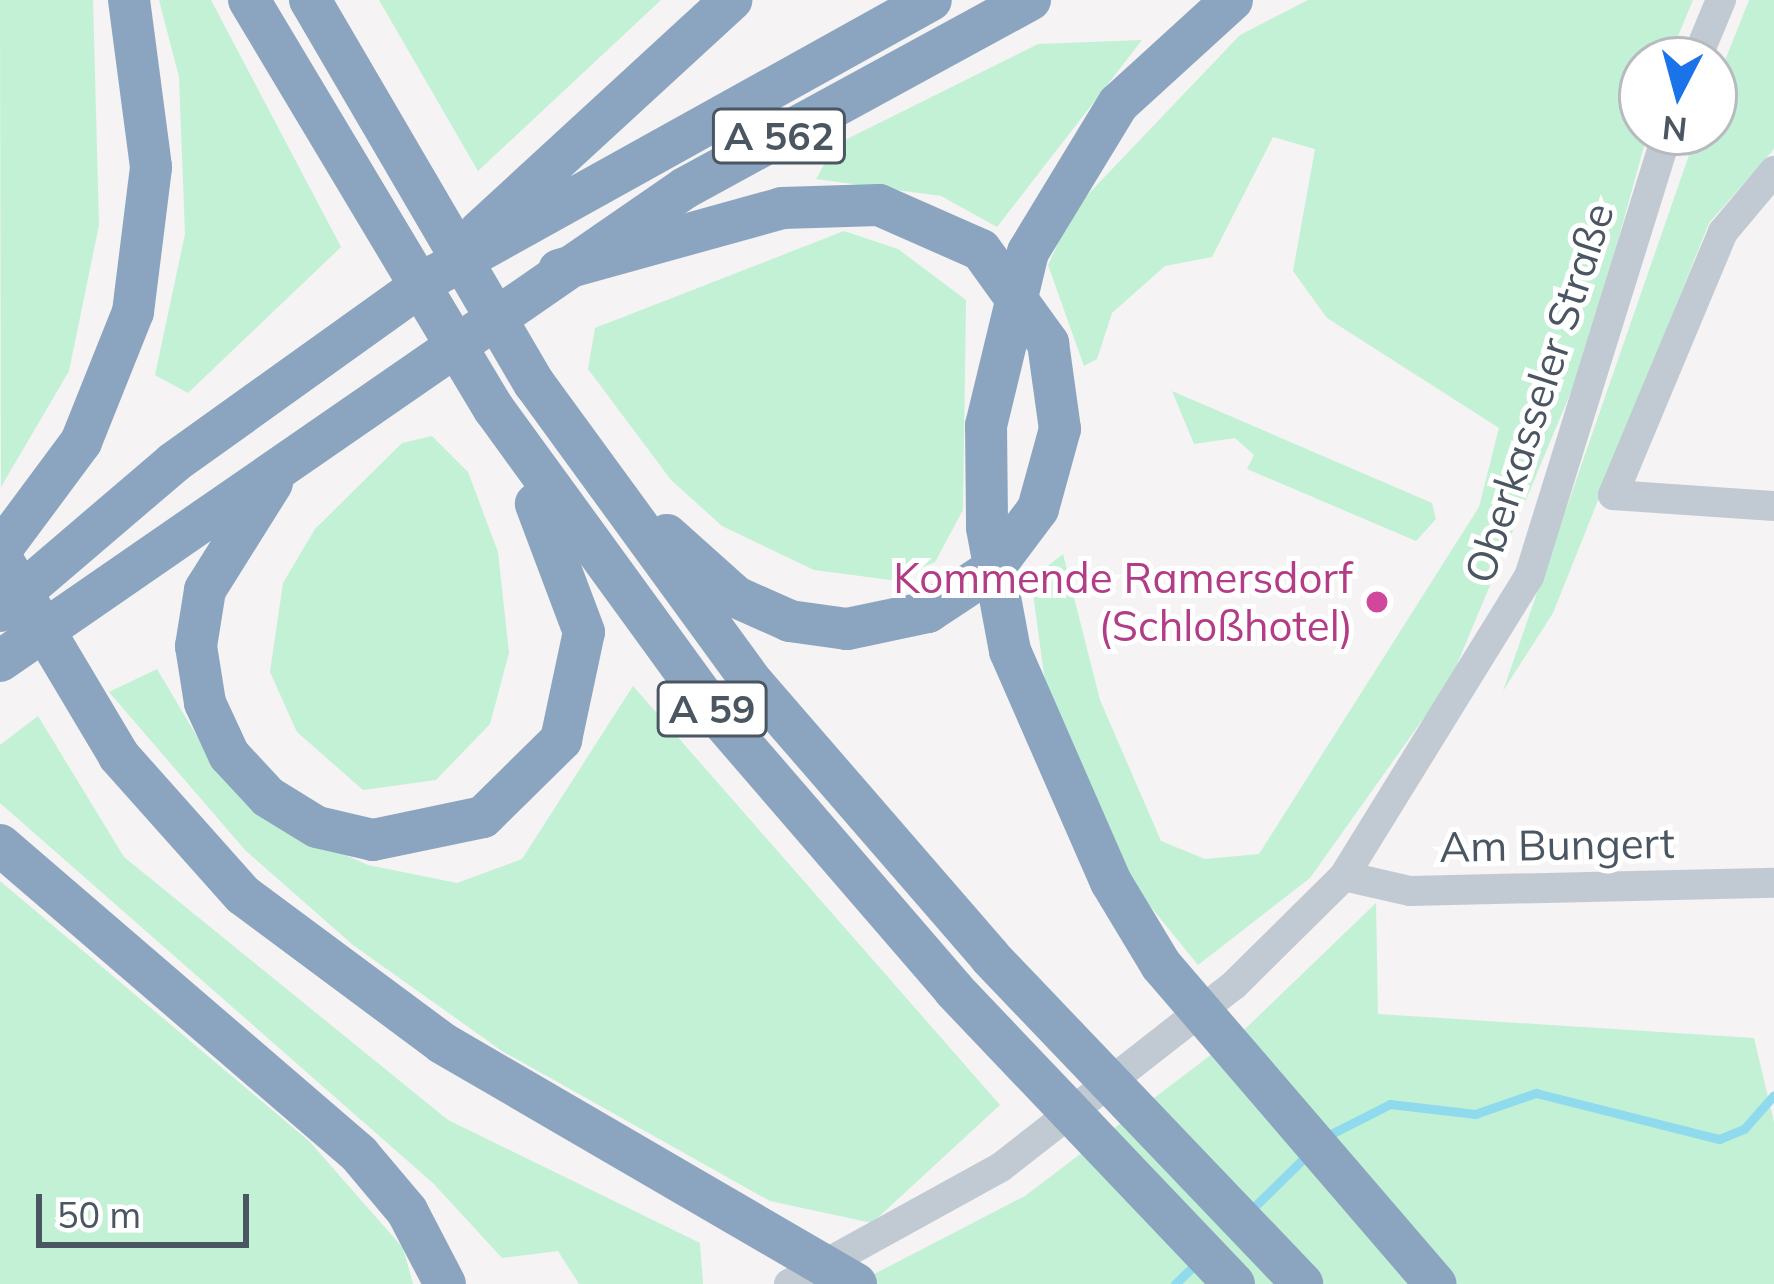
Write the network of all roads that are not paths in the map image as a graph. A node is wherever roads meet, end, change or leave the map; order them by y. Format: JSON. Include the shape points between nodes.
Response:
{"nodes":[{"id":1,"x":129,"y":0,"type":"edge"},
{"id":2,"x":310,"y":0,"type":"edge"},
{"id":3,"x":731,"y":0,"type":"edge"},
{"id":4,"x":932,"y":0,"type":"edge"},
{"id":5,"x":1030,"y":0,"type":"edge"},
{"id":6,"x":1232,"y":0,"type":"edge"},
{"id":7,"x":1721,"y":0,"type":"edge"},
{"id":8,"x":251,"y":4,"type":"edge"},
{"id":9,"x":1706,"y":36,"type":"edge"},
{"id":10,"x":1661,"y":156,"type":"edge"},
{"id":11,"x":1774,"y":170,"type":"edge"},
{"id":12,"x":559,"y":270,"type":"junction"},
{"id":13,"x":436,"y":275,"type":"junction"},
{"id":14,"x":494,"y":409,"type":"junction"},
{"id":15,"x":307,"y":441,"type":"junction"},
{"id":16,"x":578,"y":449,"type":"junction"},
{"id":17,"x":1774,"y":506,"type":"edge"},
{"id":18,"x":9,"y":542,"type":"edge"},
{"id":19,"x":0,"y":611,"type":"edge"},
{"id":20,"x":3,"y":659,"type":"edge"},
{"id":21,"x":0,"y":845,"type":"edge"},
{"id":22,"x":1344,"y":876,"type":"junction"},
{"id":23,"x":1774,"y":884,"type":"edge"},
{"id":24,"x":445,"y":1284,"type":"edge"},
{"id":25,"x":788,"y":1284,"type":"edge"},
{"id":26,"x":856,"y":1284,"type":"edge"},
{"id":27,"x":1234,"y":1284,"type":"edge"},
{"id":28,"x":1302,"y":1284,"type":"edge"},
{"id":29,"x":1435,"y":1284,"type":"edge"}],
"edges":[{"from":1,"to":18,"type":"highway","via":[[150,151],[143,264],[102,400]]},
{"from":2,"to":16,"type":"highway","number":"A 59","via":[[422,205]]},
{"from":3,"to":13,"type":"highway"},
{"from":4,"to":13,"type":"highway"},
{"from":5,"to":12,"type":"highway","number":"A 562"},
{"from":6,"to":29,"type":"highway","via":[[1170,48],[1072,167],[1028,252],[986,424],[987,528],[1010,651],[1074,812],[1161,965]]},
{"from":7,"to":9,"type":"street"},
{"from":8,"to":14,"type":"highway","number":"A 59","via":[[382,234]]},
{"from":10,"to":22,"type":"street","name":"Oberkasseler Straße","via":[[1529,577]]},
{"from":11,"to":17,"type":"street","via":[[1723,232],[1613,495]]},
{"from":12,"to":15,"type":"highway","number":"A 562"},
{"from":12,"to":16,"type":"highway","via":[[828,201],[906,212],[981,250],[1048,343],[1060,428],[1026,531],[952,599],[848,629],[762,610],[713,579]]},
{"from":13,"to":19,"type":"highway","via":[[173,463]]},
{"from":14,"to":15,"type":"highway","via":[[572,578],[583,674],[561,740],[528,784],[430,837],[373,840],[292,813],[238,766],[205,703],[196,646],[205,590],[230,538]]},
{"from":14,"to":27,"type":"highway","number":"A 59","via":[[711,708],[954,990]]},
{"from":15,"to":20,"type":"highway","number":"A 562"},
{"from":16,"to":28,"type":"highway","number":"A 59","via":[[753,683],[990,958]]},
{"from":18,"to":26,"type":"highway","via":[[119,756],[243,895],[442,1043]]},
{"from":21,"to":24,"type":"highway","via":[[359,1154],[407,1211]]},
{"from":22,"to":23,"type":"street","name":"Am Bungert","via":[[1410,891]]},
{"from":22,"to":25,"type":"street","name":"Oberkasseler Straße","via":[[1187,1024],[1001,1167]]}]}
